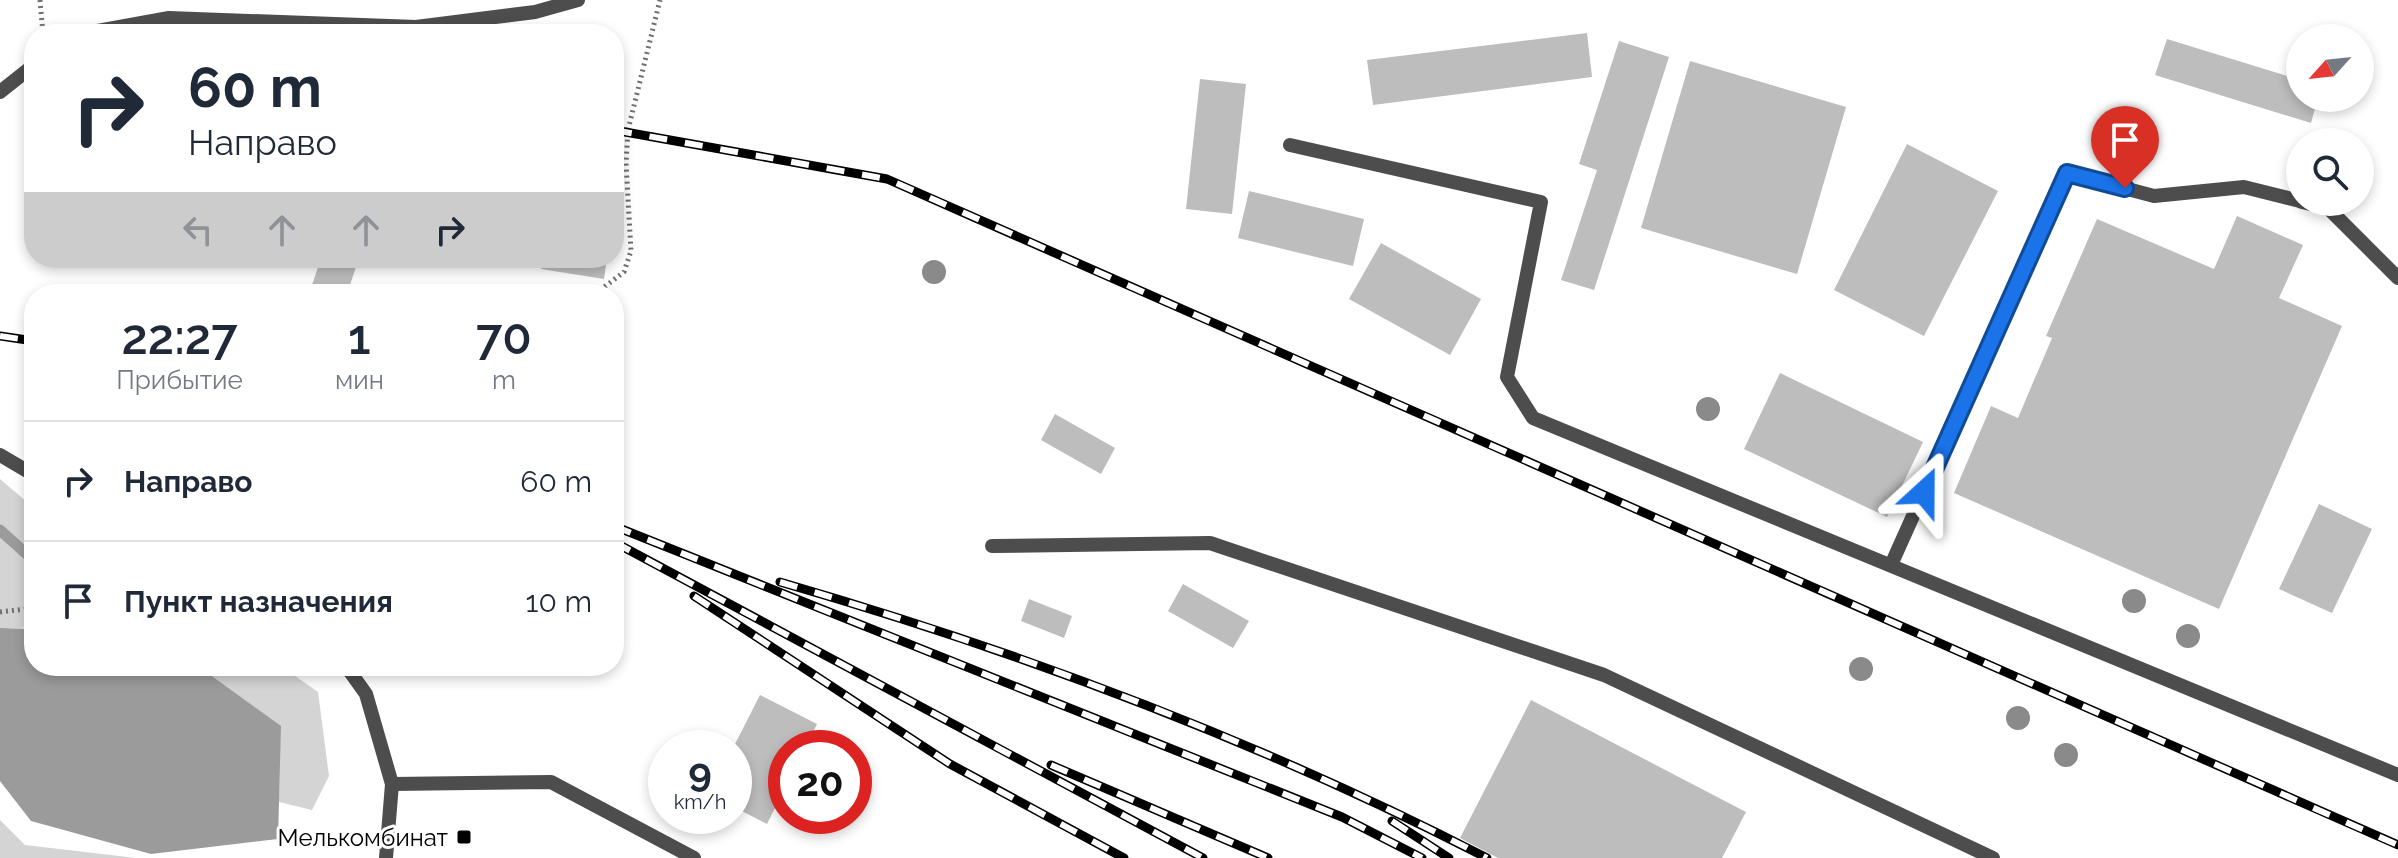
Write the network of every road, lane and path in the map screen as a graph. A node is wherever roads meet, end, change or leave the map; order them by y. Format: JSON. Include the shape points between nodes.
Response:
{"nodes":[{"id":1,"x":40,"y":0,"type":"edge"},
{"id":2,"x":578,"y":0,"type":"edge"},
{"id":3,"x":660,"y":0,"type":"edge"},
{"id":4,"x":42,"y":24,"type":"edge"},
{"id":5,"x":136,"y":24,"type":"edge"},
{"id":6,"x":334,"y":24,"type":"edge"},
{"id":7,"x":440,"y":24,"type":"edge"},
{"id":8,"x":24,"y":73,"type":"edge"},
{"id":9,"x":0,"y":92,"type":"edge"},
{"id":10,"x":1290,"y":145,"type":"dead end"},
{"id":11,"x":2286,"y":198,"type":"edge"},
{"id":12,"x":2336,"y":216,"type":"edge"},
{"id":13,"x":2398,"y":278,"type":"edge"},
{"id":14,"x":608,"y":284,"type":"edge"},
{"id":15,"x":0,"y":455,"type":"edge"},
{"id":16,"x":24,"y":469,"type":"edge"},
{"id":17,"x":992,"y":546,"type":"dead end"},
{"id":18,"x":1891,"y":565,"type":"junction"},
{"id":19,"x":24,"y":609,"type":"edge"},
{"id":20,"x":0,"y":612,"type":"edge"},
{"id":21,"x":353,"y":676,"type":"edge"},
{"id":22,"x":2398,"y":775,"type":"edge"},
{"id":23,"x":392,"y":784,"type":"junction"},
{"id":24,"x":386,"y":858,"type":"edge"},
{"id":25,"x":694,"y":858,"type":"edge"},
{"id":26,"x":1993,"y":858,"type":"edge"}],
"edges":[{"from":1,"to":4,"type":"path"},
{"from":2,"to":7,"type":"street","via":[[535,12]]},
{"from":3,"to":14,"type":"path","via":[[628,130],[631,251],[624,272]]},
{"from":5,"to":6,"type":"street","via":[[169,18]]},
{"from":8,"to":9,"type":"street"},
{"from":10,"to":18,"type":"street","via":[[1541,202],[1507,377],[1533,418]]},
{"from":11,"to":18,"type":"street","via":[[2244,187],[2154,196],[2067,173]]},
{"from":12,"to":13,"type":"street"},
{"from":15,"to":16,"type":"street"},
{"from":17,"to":26,"type":"street","via":[[1210,543],[1604,675]]},
{"from":18,"to":22,"type":"street"},
{"from":19,"to":20,"type":"path"},
{"from":21,"to":23,"type":"street","via":[[366,694]]},
{"from":23,"to":24,"type":"street"},
{"from":23,"to":25,"type":"street","via":[[551,782]]}]}
